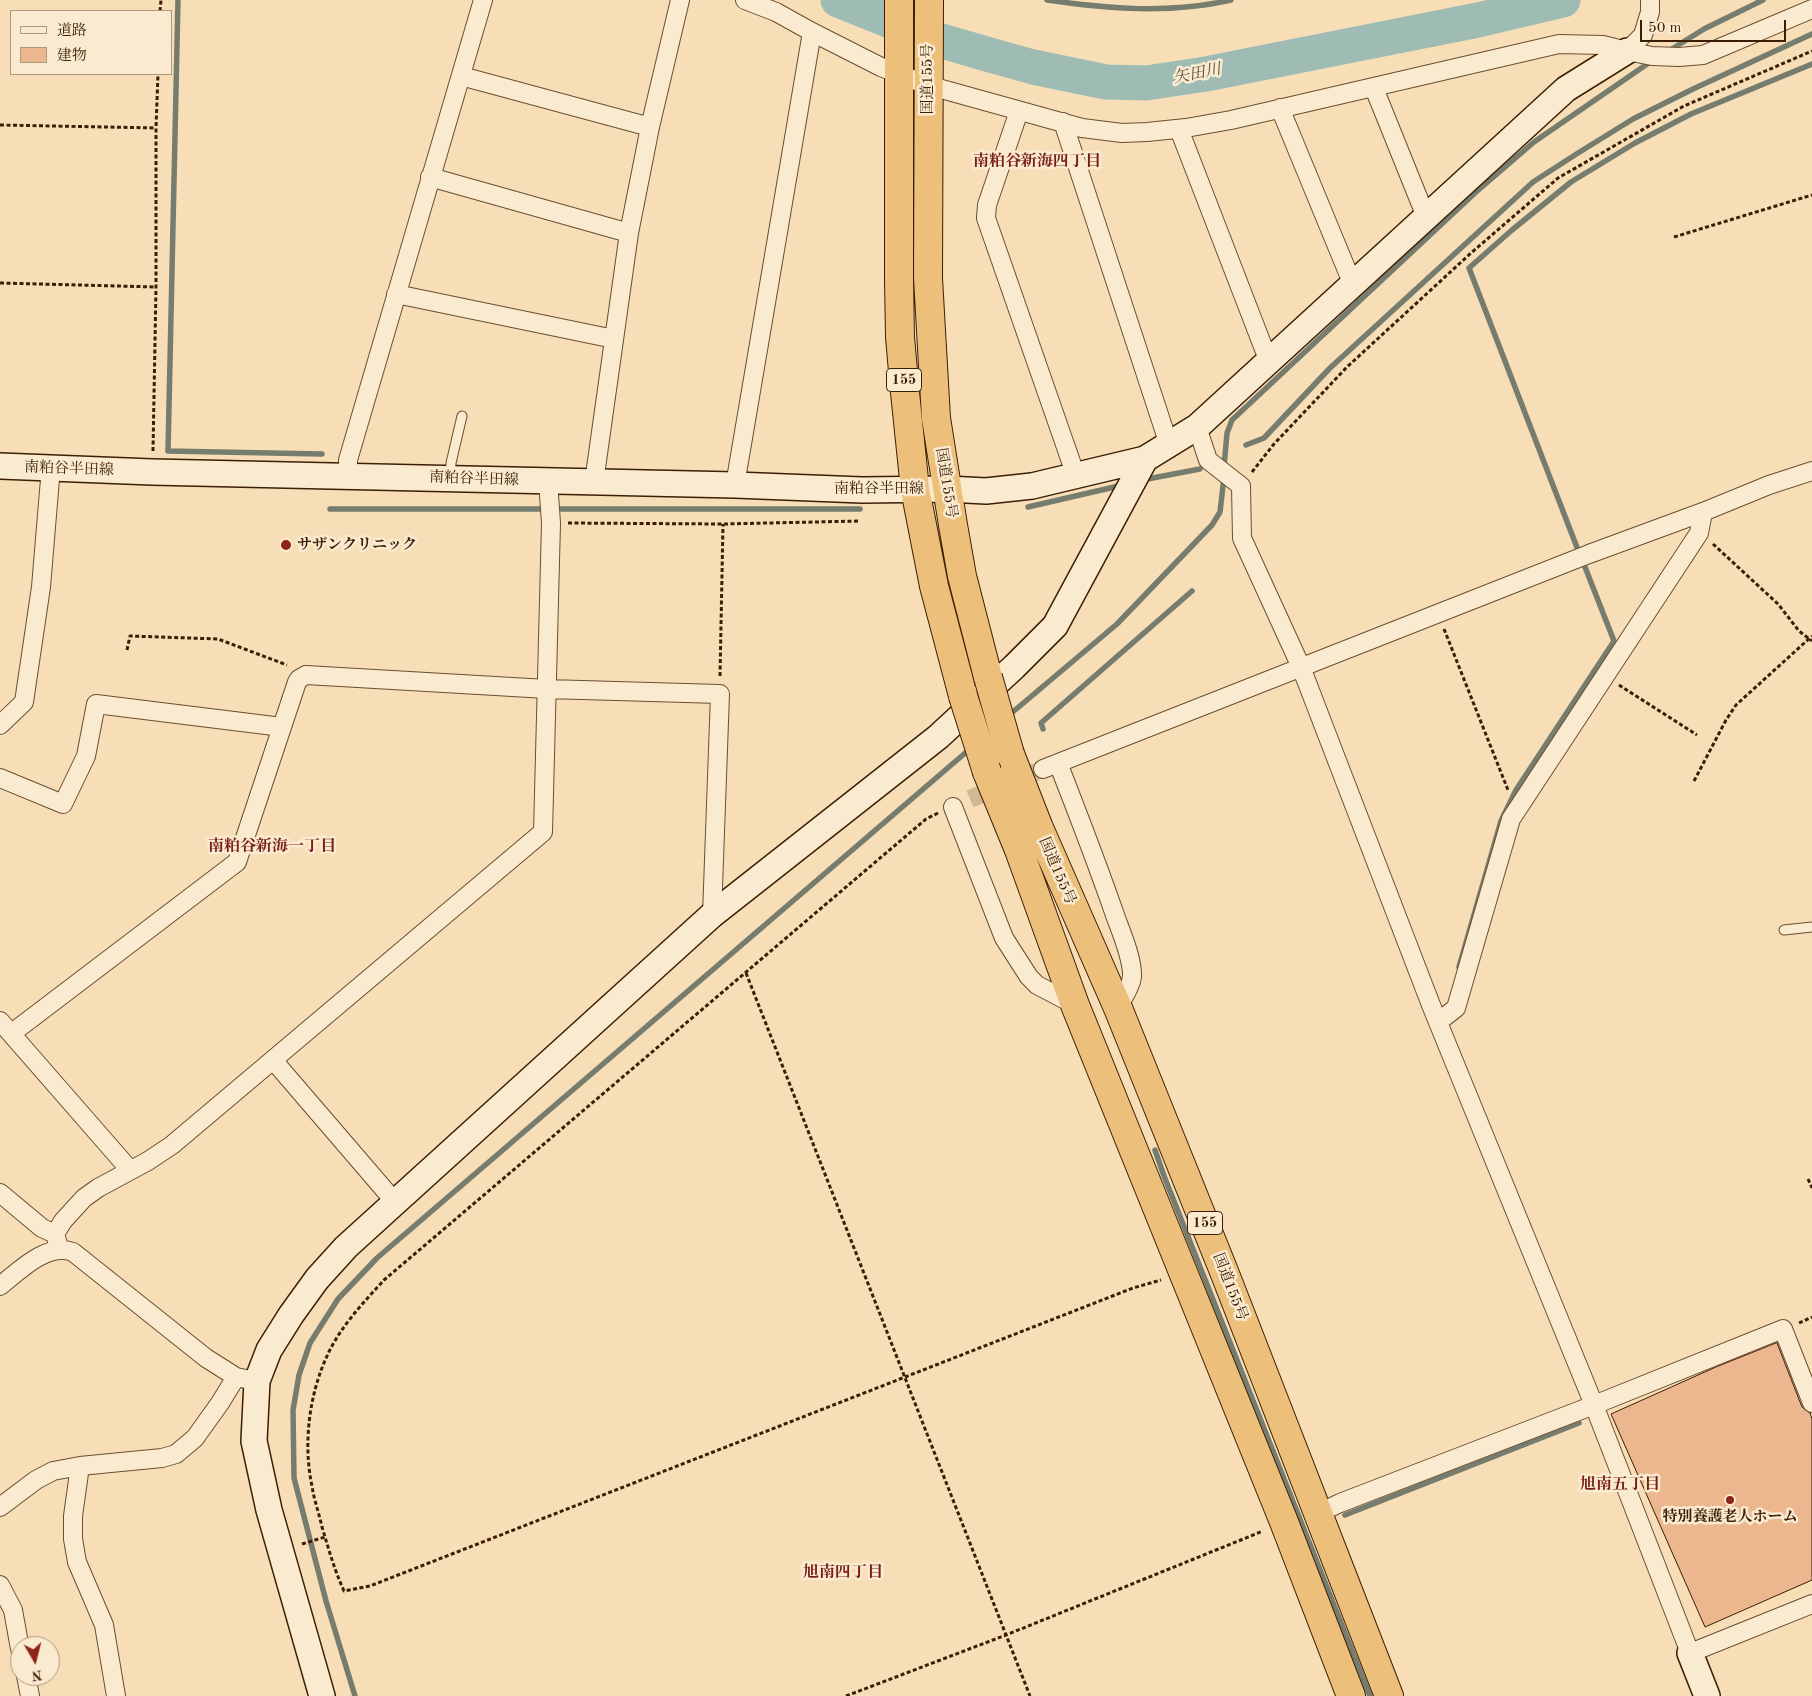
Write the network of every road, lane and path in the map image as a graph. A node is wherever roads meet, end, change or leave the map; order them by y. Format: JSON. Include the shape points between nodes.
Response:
{"nodes":[{"id":1,"x":483,"y":0,"type":"edge"},
{"id":2,"x":680,"y":0,"type":"edge"},
{"id":3,"x":745,"y":0,"type":"edge"},
{"id":4,"x":899,"y":0,"type":"edge"},
{"id":5,"x":929,"y":0,"type":"edge"},
{"id":6,"x":1650,"y":6,"type":"edge"},
{"id":7,"x":1812,"y":9,"type":"edge"},
{"id":8,"x":812,"y":32,"type":"junction"},
{"id":9,"x":1812,"y":50,"type":"edge"},
{"id":10,"x":1627,"y":51,"type":"junction"},
{"id":11,"x":899,"y":66,"type":"junction"},
{"id":12,"x":158,"y":75,"type":"edge"},
{"id":13,"x":461,"y":76,"type":"junction"},
{"id":14,"x":928,"y":77,"type":"junction"},
{"id":15,"x":1374,"y":88,"type":"junction"},
{"id":16,"x":1280,"y":108,"type":"junction"},
{"id":17,"x":1019,"y":111,"type":"junction"},
{"id":18,"x":1063,"y":122,"type":"junction"},
{"id":19,"x":0,"y":125,"type":"edge"},
{"id":20,"x":650,"y":127,"type":"junction"},
{"id":21,"x":156,"y":128,"type":"junction"},
{"id":22,"x":1179,"y":129,"type":"junction"},
{"id":23,"x":430,"y":177,"type":"junction"},
{"id":24,"x":1812,"y":195,"type":"edge"},
{"id":25,"x":1426,"y":217,"type":"junction"},
{"id":26,"x":628,"y":233,"type":"junction"},
{"id":27,"x":1674,"y":237,"type":"dead end"},
{"id":28,"x":0,"y":283,"type":"edge"},
{"id":29,"x":1353,"y":285,"type":"junction"},
{"id":30,"x":156,"y":287,"type":"junction"},
{"id":31,"x":396,"y":294,"type":"junction"},
{"id":32,"x":614,"y":339,"type":"junction"},
{"id":33,"x":1269,"y":362,"type":"junction"},
{"id":34,"x":462,"y":416,"type":"dead end"},
{"id":35,"x":1197,"y":427,"type":"junction"},
{"id":36,"x":1169,"y":445,"type":"junction"},
{"id":37,"x":1145,"y":459,"type":"junction"},
{"id":38,"x":0,"y":466,"type":"edge"},
{"id":39,"x":50,"y":468,"type":"junction"},
{"id":40,"x":1812,"y":471,"type":"edge"},
{"id":41,"x":152,"y":472,"type":"junction"},
{"id":42,"x":348,"y":475,"type":"junction"},
{"id":43,"x":1076,"y":476,"type":"junction"},
{"id":44,"x":450,"y":478,"type":"junction"},
{"id":45,"x":548,"y":481,"type":"junction"},
{"id":46,"x":594,"y":482,"type":"junction"},
{"id":47,"x":734,"y":485,"type":"junction"},
{"id":48,"x":1241,"y":486,"type":"junction"},
{"id":49,"x":915,"y":489,"type":"junction"},
{"id":50,"x":948,"y":489,"type":"junction"},
{"id":51,"x":1703,"y":512,"type":"junction"},
{"id":52,"x":860,"y":521,"type":"dead end"},
{"id":53,"x":551,"y":523,"type":"junction"},
{"id":54,"x":723,"y":524,"type":"junction"},
{"id":55,"x":1699,"y":533,"type":"junction"},
{"id":56,"x":1437,"y":614,"type":"junction"},
{"id":57,"x":1811,"y":638,"type":"edge"},
{"id":58,"x":128,"y":650,"type":"dead end"},
{"id":59,"x":1301,"y":667,"type":"junction"},
{"id":60,"x":304,"y":676,"type":"junction"},
{"id":61,"x":1605,"y":676,"type":"junction"},
{"id":62,"x":547,"y":690,"type":"junction"},
{"id":63,"x":720,"y":694,"type":"junction"},
{"id":64,"x":0,"y":725,"type":"edge"},
{"id":65,"x":282,"y":727,"type":"junction"},
{"id":66,"x":1697,"y":735,"type":"dead end"},
{"id":67,"x":0,"y":778,"type":"edge"},
{"id":68,"x":1694,"y":781,"type":"dead end"},
{"id":69,"x":1522,"y":803,"type":"junction"},
{"id":70,"x":954,"y":807,"type":"joint"},
{"id":71,"x":712,"y":915,"type":"junction"},
{"id":72,"x":1812,"y":927,"type":"edge"},
{"id":73,"x":1784,"y":930,"type":"dead end"},
{"id":74,"x":746,"y":973,"type":"junction"},
{"id":75,"x":1075,"y":1005,"type":"junction"},
{"id":76,"x":1118,"y":1008,"type":"junction"},
{"id":77,"x":1438,"y":1022,"type":"junction"},
{"id":78,"x":6,"y":1027,"type":"edge"},
{"id":79,"x":273,"y":1060,"type":"junction"},
{"id":80,"x":130,"y":1170,"type":"junction"},
{"id":81,"x":1808,"y":1180,"type":"dead end"},
{"id":82,"x":1812,"y":1188,"type":"edge"},
{"id":83,"x":0,"y":1193,"type":"edge"},
{"id":84,"x":394,"y":1202,"type":"junction"},
{"id":85,"x":57,"y":1242,"type":"junction"},
{"id":86,"x":1183,"y":1273,"type":"junction"},
{"id":87,"x":0,"y":1286,"type":"edge"},
{"id":88,"x":905,"y":1378,"type":"junction"},
{"id":89,"x":246,"y":1379,"type":"junction"},
{"id":90,"x":1812,"y":1403,"type":"edge"},
{"id":91,"x":1594,"y":1405,"type":"junction"},
{"id":92,"x":80,"y":1466,"type":"junction"},
{"id":93,"x":0,"y":1507,"type":"edge"},
{"id":94,"x":1317,"y":1514,"type":"junction"},
{"id":95,"x":1284,"y":1522,"type":"junction"},
{"id":96,"x":0,"y":1585,"type":"edge"},
{"id":97,"x":1812,"y":1604,"type":"edge"},
{"id":98,"x":1006,"y":1635,"type":"junction"},
{"id":99,"x":18,"y":1636,"type":"edge"},
{"id":100,"x":1690,"y":1653,"type":"junction"},
{"id":101,"x":116,"y":1696,"type":"edge"},
{"id":102,"x":322,"y":1696,"type":"edge"},
{"id":103,"x":846,"y":1696,"type":"edge"},
{"id":104,"x":1030,"y":1696,"type":"edge"},
{"id":105,"x":1351,"y":1696,"type":"edge"},
{"id":106,"x":1389,"y":1696,"type":"edge"},
{"id":107,"x":1707,"y":1696,"type":"edge"}],
"edges":[{"from":1,"to":13,"type":"street"},
{"from":2,"to":20,"type":"street"},
{"from":3,"to":8,"type":"street","via":[[776,12]]},
{"from":4,"to":11,"type":"highway","name":"国道155号","number":"155"},
{"from":5,"to":14,"type":"highway","name":"国道155号","number":"155"},
{"from":6,"to":10,"type":"street","via":[[1643,35]]},
{"from":7,"to":10,"type":"street","via":[[1702,55],[1652,56]]},
{"from":8,"to":11,"type":"street","via":[[881,68]]},
{"from":8,"to":47,"type":"street"},
{"from":9,"to":48,"type":"path","via":[[1684,106],[1558,178],[1347,366],[1274,444]]},
{"from":10,"to":15,"type":"street","via":[[1603,45],[1559,44]]},
{"from":10,"to":25,"type":"street","name":"南粕谷半田線","via":[[1566,89]]},
{"from":11,"to":14,"type":"street"},
{"from":11,"to":49,"type":"highway","name":"国道155号","number":"155","via":[[900,337]]},
{"from":12,"to":21,"type":"path"},
{"from":13,"to":20,"type":"street"},
{"from":13,"to":23,"type":"street"},
{"from":14,"to":17,"type":"street"},
{"from":14,"to":50,"type":"highway","name":"国道155号","number":"155","via":[[931,357],[936,418]]},
{"from":15,"to":16,"type":"street"},
{"from":15,"to":25,"type":"street"},
{"from":16,"to":22,"type":"street"},
{"from":16,"to":29,"type":"street"},
{"from":17,"to":18,"type":"street"},
{"from":17,"to":43,"type":"street","via":[[987,205],[986,218]]},
{"from":18,"to":22,"type":"street","via":[[1122,133]]},
{"from":18,"to":36,"type":"street"},
{"from":19,"to":21,"type":"path"},
{"from":20,"to":26,"type":"street"},
{"from":21,"to":30,"type":"path"},
{"from":22,"to":33,"type":"street"},
{"from":23,"to":26,"type":"street"},
{"from":23,"to":31,"type":"street"},
{"from":24,"to":27,"type":"path"},
{"from":25,"to":29,"type":"street","name":"南粕谷半田線"},
{"from":26,"to":32,"type":"street"},
{"from":28,"to":30,"type":"path"},
{"from":29,"to":33,"type":"street","name":"南粕谷半田線"},
{"from":30,"to":41,"type":"path"},
{"from":31,"to":32,"type":"street"},
{"from":31,"to":42,"type":"street","via":[[348,460]]},
{"from":32,"to":46,"type":"street"},
{"from":33,"to":35,"type":"street","name":"南粕谷半田線"},
{"from":34,"to":44,"type":"lane"},
{"from":35,"to":36,"type":"street","name":"南粕谷半田線"},
{"from":35,"to":48,"type":"street","via":[[1208,460]]},
{"from":36,"to":37,"type":"street","name":"南粕谷半田線"},
{"from":37,"to":43,"type":"street","name":"南粕谷半田線"},
{"from":37,"to":71,"type":"street","via":[[1055,626],[938,737]]},
{"from":38,"to":39,"type":"street","name":"南粕谷半田線"},
{"from":39,"to":41,"type":"street","name":"南粕谷半田線"},
{"from":39,"to":64,"type":"street","via":[[41,587],[24,702]]},
{"from":40,"to":51,"type":"street","via":[[1768,484]]},
{"from":41,"to":42,"type":"street","name":"南粕谷半田線"},
{"from":42,"to":44,"type":"street","name":"南粕谷半田線"},
{"from":43,"to":50,"type":"street","name":"南粕谷半田線","via":[[1032,486],[986,491]]},
{"from":44,"to":45,"type":"street","name":"南粕谷半田線"},
{"from":45,"to":46,"type":"street","name":"南粕谷半田線"},
{"from":45,"to":53,"type":"street"},
{"from":46,"to":47,"type":"street","name":"南粕谷半田線"},
{"from":47,"to":49,"type":"street","name":"南粕谷半田線"},
{"from":48,"to":59,"type":"street","via":[[1242,538]]},
{"from":49,"to":50,"type":"street","name":"南粕谷半田線"},
{"from":49,"to":75,"type":"highway","name":"国道155号","number":"155","bridge":true,"via":[[934,586],[963,696],[987,772]]},
{"from":50,"to":76,"type":"highway","name":"国道155号","number":"155","bridge":true,"via":[[962,576],[1010,754],[1042,837]]},
{"from":51,"to":55,"type":"street"},
{"from":51,"to":56,"type":"street"},
{"from":52,"to":54,"type":"path"},
{"from":53,"to":54,"type":"path"},
{"from":53,"to":62,"type":"street"},
{"from":54,"to":63,"type":"path"},
{"from":55,"to":57,"type":"path","via":[[1778,604],[1799,631]]},
{"from":55,"to":61,"type":"street"},
{"from":56,"to":59,"type":"street"},
{"from":56,"to":69,"type":"path","via":[[1508,790]]},
{"from":57,"to":68,"type":"path","via":[[1736,705]]},
{"from":58,"to":60,"type":"path","via":[[130,636],[218,640],[289,666]]},
{"from":59,"to":76,"type":"street","via":[[1050,766],[1111,902],[1124,939],[1132,974]]},
{"from":59,"to":77,"type":"street"},
{"from":60,"to":62,"type":"street"},
{"from":60,"to":65,"type":"street","via":[[297,682]]},
{"from":61,"to":66,"type":"path"},
{"from":61,"to":69,"type":"street"},
{"from":62,"to":63,"type":"street"},
{"from":62,"to":79,"type":"street","via":[[542,832]]},
{"from":63,"to":71,"type":"street"},
{"from":65,"to":67,"type":"street","via":[[96,704],[86,756],[62,804]]},
{"from":65,"to":78,"type":"street","via":[[237,862]]},
{"from":69,"to":77,"type":"street","via":[[1511,819],[1456,1008]]},
{"from":70,"to":74,"type":"path","via":[[926,819]]},
{"from":70,"to":75,"type":"street","via":[[1009,948],[1037,985]]},
{"from":71,"to":84,"type":"street"},
{"from":72,"to":73,"type":"lane"},
{"from":74,"to":88,"type":"path"},
{"from":74,"to":88,"type":"path","via":[[384,1280],[341,1331],[316,1384],[309,1419],[311,1485],[333,1568],[344,1592],[370,1586]]},
{"from":75,"to":86,"type":"highway","name":"国道155号","number":"155"},
{"from":76,"to":94,"type":"highway","name":"国道155号","number":"155"},
{"from":77,"to":91,"type":"street"},
{"from":78,"to":80,"type":"street"},
{"from":79,"to":80,"type":"street","via":[[172,1145]]},
{"from":79,"to":84,"type":"street"},
{"from":80,"to":85,"type":"street","via":[[84,1198],[63,1221]]},
{"from":81,"to":82,"type":"path"},
{"from":83,"to":85,"type":"street"},
{"from":84,"to":89,"type":"street","via":[[346,1246],[317,1279]]},
{"from":85,"to":87,"type":"street"},
{"from":85,"to":89,"type":"street","via":[[206,1358]]},
{"from":86,"to":88,"type":"path","via":[[1134,1288]]},
{"from":86,"to":95,"type":"highway","name":"国道155号","number":"155"},
{"from":88,"to":98,"type":"path"},
{"from":89,"to":92,"type":"street","via":[[220,1403],[196,1438],[176,1454]]},
{"from":89,"to":102,"type":"street","via":[[268,1510]]},
{"from":90,"to":91,"type":"street","via":[[1783,1330]]},
{"from":91,"to":94,"type":"street"},
{"from":91,"to":100,"type":"street"},
{"from":92,"to":93,"type":"street","via":[[53,1471]]},
{"from":92,"to":101,"type":"street","via":[[73,1538],[78,1562],[104,1625]]},
{"from":94,"to":106,"type":"highway","name":"国道155号","number":"155"},
{"from":95,"to":98,"type":"path"},
{"from":95,"to":105,"type":"highway","name":"国道155号","number":"155"},
{"from":96,"to":99,"type":"street","via":[[13,1610]]},
{"from":97,"to":100,"type":"street"},
{"from":98,"to":103,"type":"path"},
{"from":98,"to":104,"type":"path"},
{"from":100,"to":107,"type":"street"}]}
